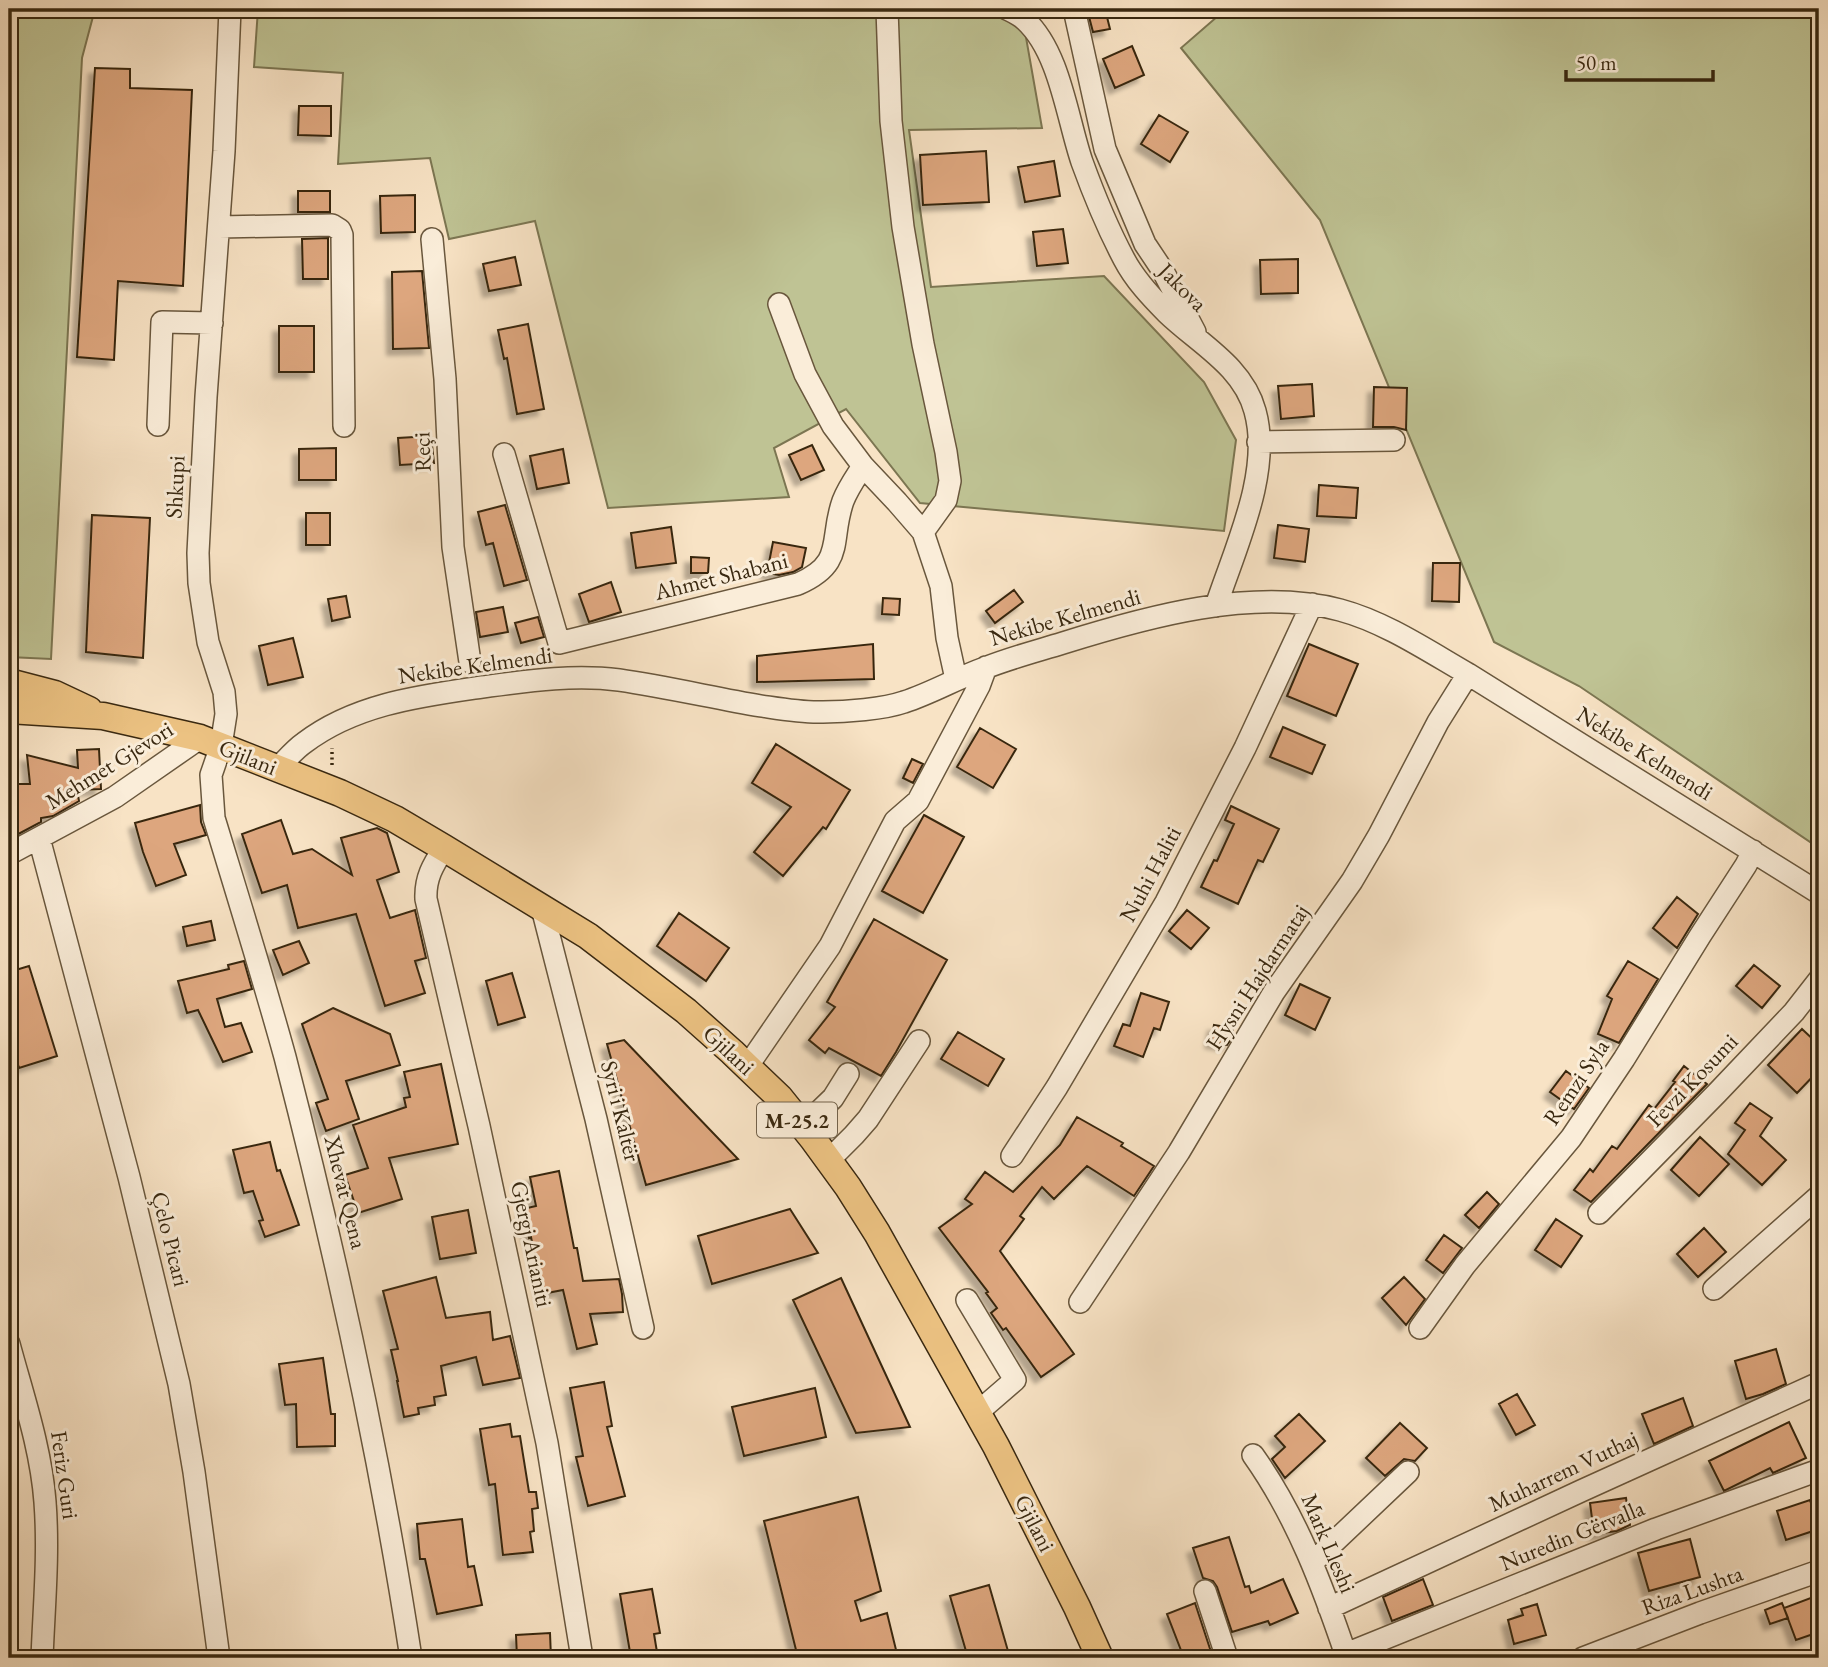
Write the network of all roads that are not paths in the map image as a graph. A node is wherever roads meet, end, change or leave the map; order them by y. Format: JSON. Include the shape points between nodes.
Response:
{"nodes":[{"id":1,"x":230,"y":9,"type":"edge"},
{"id":2,"x":887,"y":9,"type":"edge"},
{"id":3,"x":1007,"y":9,"type":"edge"},
{"id":4,"x":1074,"y":9,"type":"edge"},
{"id":5,"x":219,"y":227,"type":"junction"},
{"id":6,"x":432,"y":239,"type":"dead end"},
{"id":7,"x":779,"y":304,"type":"dead end"},
{"id":8,"x":212,"y":323,"type":"junction"},
{"id":9,"x":1199,"y":340,"type":"junction"},
{"id":10,"x":158,"y":425,"type":"dead end"},
{"id":11,"x":344,"y":426,"type":"dead end"},
{"id":12,"x":1394,"y":440,"type":"dead end"},
{"id":13,"x":1258,"y":442,"type":"junction"},
{"id":14,"x":504,"y":454,"type":"dead end"},
{"id":15,"x":863,"y":466,"type":"junction"},
{"id":16,"x":923,"y":532,"type":"junction"},
{"id":17,"x":1312,"y":604,"type":"junction"},
{"id":18,"x":1216,"y":606,"type":"junction"},
{"id":19,"x":470,"y":662,"type":"dead end"},
{"id":20,"x":986,"y":667,"type":"junction"},
{"id":21,"x":1468,"y":674,"type":"junction"},
{"id":22,"x":956,"y":679,"type":"junction"},
{"id":23,"x":9,"y":682,"type":"edge"},
{"id":24,"x":9,"y":710,"type":"edge"},
{"id":25,"x":103,"y":716,"type":"junction"},
{"id":26,"x":210,"y":742,"type":"junction"},
{"id":27,"x":277,"y":769,"type":"junction"},
{"id":28,"x":39,"y":838,"type":"junction"},
{"id":29,"x":444,"y":848,"type":"junction"},
{"id":30,"x":1753,"y":851,"type":"junction"},
{"id":31,"x":9,"y":854,"type":"edge"},
{"id":32,"x":1819,"y":893,"type":"edge"},
{"id":33,"x":542,"y":908,"type":"junction"},
{"id":34,"x":1819,"y":980,"type":"edge"},
{"id":35,"x":919,"y":1041,"type":"dead end"},
{"id":36,"x":747,"y":1067,"type":"junction"},
{"id":37,"x":848,"y":1074,"type":"dead end"},
{"id":38,"x":803,"y":1127,"type":"junction"},
{"id":39,"x":1013,"y":1156,"type":"dead end"},
{"id":40,"x":828,"y":1160,"type":"junction"},
{"id":41,"x":1819,"y":1196,"type":"edge"},
{"id":42,"x":1599,"y":1213,"type":"dead end"},
{"id":43,"x":1714,"y":1289,"type":"dead end"},
{"id":44,"x":967,"y":1300,"type":"dead end"},
{"id":45,"x":1080,"y":1302,"type":"dead end"},
{"id":46,"x":643,"y":1328,"type":"dead end"},
{"id":47,"x":1420,"y":1328,"type":"dead end"},
{"id":48,"x":9,"y":1344,"type":"edge"},
{"id":49,"x":1819,"y":1383,"type":"edge"},
{"id":50,"x":978,"y":1412,"type":"junction"},
{"id":51,"x":1253,"y":1455,"type":"dead end"},
{"id":52,"x":1819,"y":1470,"type":"edge"},
{"id":53,"x":1408,"y":1472,"type":"dead end"},
{"id":54,"x":1312,"y":1563,"type":"junction"},
{"id":55,"x":1819,"y":1571,"type":"edge"},
{"id":56,"x":1205,"y":1591,"type":"dead end"},
{"id":57,"x":1329,"y":1608,"type":"junction"},
{"id":58,"x":1346,"y":1656,"type":"edge"},
{"id":59,"x":42,"y":1658,"type":"edge"},
{"id":60,"x":219,"y":1658,"type":"edge"},
{"id":61,"x":411,"y":1658,"type":"edge"},
{"id":62,"x":582,"y":1658,"type":"edge"},
{"id":63,"x":1100,"y":1658,"type":"edge"},
{"id":64,"x":1227,"y":1658,"type":"edge"},
{"id":65,"x":1583,"y":1658,"type":"edge"}],
"edges":[{"from":1,"to":5,"type":"street","name":"Shkupi"},
{"from":2,"to":16,"type":"street","via":[[891,121],[903,227],[950,481],[946,500]]},
{"from":3,"to":9,"type":"street","name":"Jakova","via":[[1040,37],[1052,61],[1083,162],[1126,262],[1143,288]]},
{"from":4,"to":9,"type":"street","via":[[1105,149],[1145,244]]},
{"from":5,"to":8,"type":"street","name":"Shkupi"},
{"from":5,"to":11,"type":"street","via":[[332,225],[340,230]]},
{"from":6,"to":19,"type":"street","name":"Reçi","via":[[453,547]]},
{"from":7,"to":15,"type":"street","via":[[805,374],[833,426]]},
{"from":8,"to":10,"type":"street","via":[[162,322]]},
{"from":8,"to":26,"type":"street","name":"Shkupi","via":[[199,583],[226,713]]},
{"from":9,"to":13,"type":"street","name":"Jakova","via":[[1243,386],[1255,409]]},
{"from":12,"to":13,"type":"street"},
{"from":13,"to":18,"type":"street","name":"Jakova","via":[[1250,508]]},
{"from":14,"to":15,"type":"street","name":"Ahmet Shabani","via":[[559,643],[814,578],[827,566],[843,501]]},
{"from":15,"to":16,"type":"street"},
{"from":16,"to":22,"type":"street","via":[[941,586]]},
{"from":17,"to":18,"type":"street","name":"Nekibe Kelmendi"},
{"from":17,"to":21,"type":"street","name":"Nekibe Kelmendi","via":[[1375,624]]},
{"from":17,"to":39,"type":"street","name":"Nuhi Haliti","via":[[1166,902]]},
{"from":18,"to":20,"type":"street","name":"Nekibe Kelmendi","via":[[1129,623]]},
{"from":20,"to":22,"type":"street","name":"Nekibe Kelmendi"},
{"from":20,"to":36,"type":"street","via":[[918,801],[895,821],[830,946]]},
{"from":21,"to":30,"type":"street","name":"Nekibe Kelmendi"},
{"from":21,"to":45,"type":"street","name":"Hysni Hajdarmataj","via":[[1352,881],[1274,992],[1179,1152]]},
{"from":22,"to":27,"type":"street","name":"Nekibe Kelmendi","via":[[901,703],[822,713],[615,680],[532,680],[433,694],[366,710],[302,744]]},
{"from":23,"to":25,"type":"main road","name":"Gjilani","via":[[55,694]]},
{"from":24,"to":25,"type":"main road","name":"Gjilani"},
{"from":25,"to":26,"type":"main road","name":"Gjilani"},
{"from":26,"to":27,"type":"main road","name":"Gjilani"},
{"from":26,"to":28,"type":"street","name":"Mehmet Gjevori"},
{"from":26,"to":61,"type":"street","name":"Xhevat Qena","via":[[214,818],[284,1054],[337,1269],[387,1513]]},
{"from":27,"to":29,"type":"main road","name":"Gjilani","number":"M-25.2","via":[[340,793]]},
{"from":28,"to":31,"type":"street","name":"Mehmet Gjevori"},
{"from":28,"to":60,"type":"street","name":"Çelo Picari","via":[[179,1384]]},
{"from":29,"to":33,"type":"main road","name":"Gjilani","number":"M-25.2"},
{"from":29,"to":62,"type":"street","name":"Gjergj Arianiti","via":[[427,878],[426,899],[541,1417]]},
{"from":30,"to":32,"type":"street","name":"Nekibe Kelmendi"},
{"from":30,"to":47,"type":"street","name":"Remzi Syla","via":[[1571,1138],[1465,1265]]},
{"from":33,"to":36,"type":"main road","name":"Gjilani","number":"M-25.2","via":[[589,936],[664,994]]},
{"from":33,"to":46,"type":"street","name":"Syri i Kaltër"},
{"from":34,"to":42,"type":"street","name":"Fevzi Kosumi","via":[[1794,1012]]},
{"from":35,"to":40,"type":"street","via":[[868,1118]]},
{"from":36,"to":38,"type":"main road","name":"Gjilani","number":"M-25.2"},
{"from":37,"to":38,"type":"street","via":[[833,1098]]},
{"from":38,"to":40,"type":"main road","name":"Gjilani","number":"M-25.2"},
{"from":40,"to":50,"type":"main road","name":"Gjilani","number":"M-25.2","via":[[877,1233]]},
{"from":41,"to":43,"type":"street"},
{"from":44,"to":50,"type":"street","via":[[1015,1380]]},
{"from":48,"to":59,"type":"street","name":"Feriz Guri","via":[[38,1454],[45,1500]]},
{"from":49,"to":57,"type":"street","name":"Muharrem Vuthaj"},
{"from":50,"to":63,"type":"main road","name":"Gjilani","number":"M-25.2"},
{"from":51,"to":54,"type":"street","name":"Mark Lleshi","via":[[1285,1504]]},
{"from":52,"to":58,"type":"street","name":"Nuredin Gërvalla","via":[[1656,1529]]},
{"from":53,"to":54,"type":"street"},
{"from":54,"to":57,"type":"street","name":"Mark Lleshi"},
{"from":55,"to":65,"type":"street","name":"Riza Lushta"},
{"from":56,"to":64,"type":"street"},
{"from":57,"to":58,"type":"street","name":"Mark Lleshi"}]}
